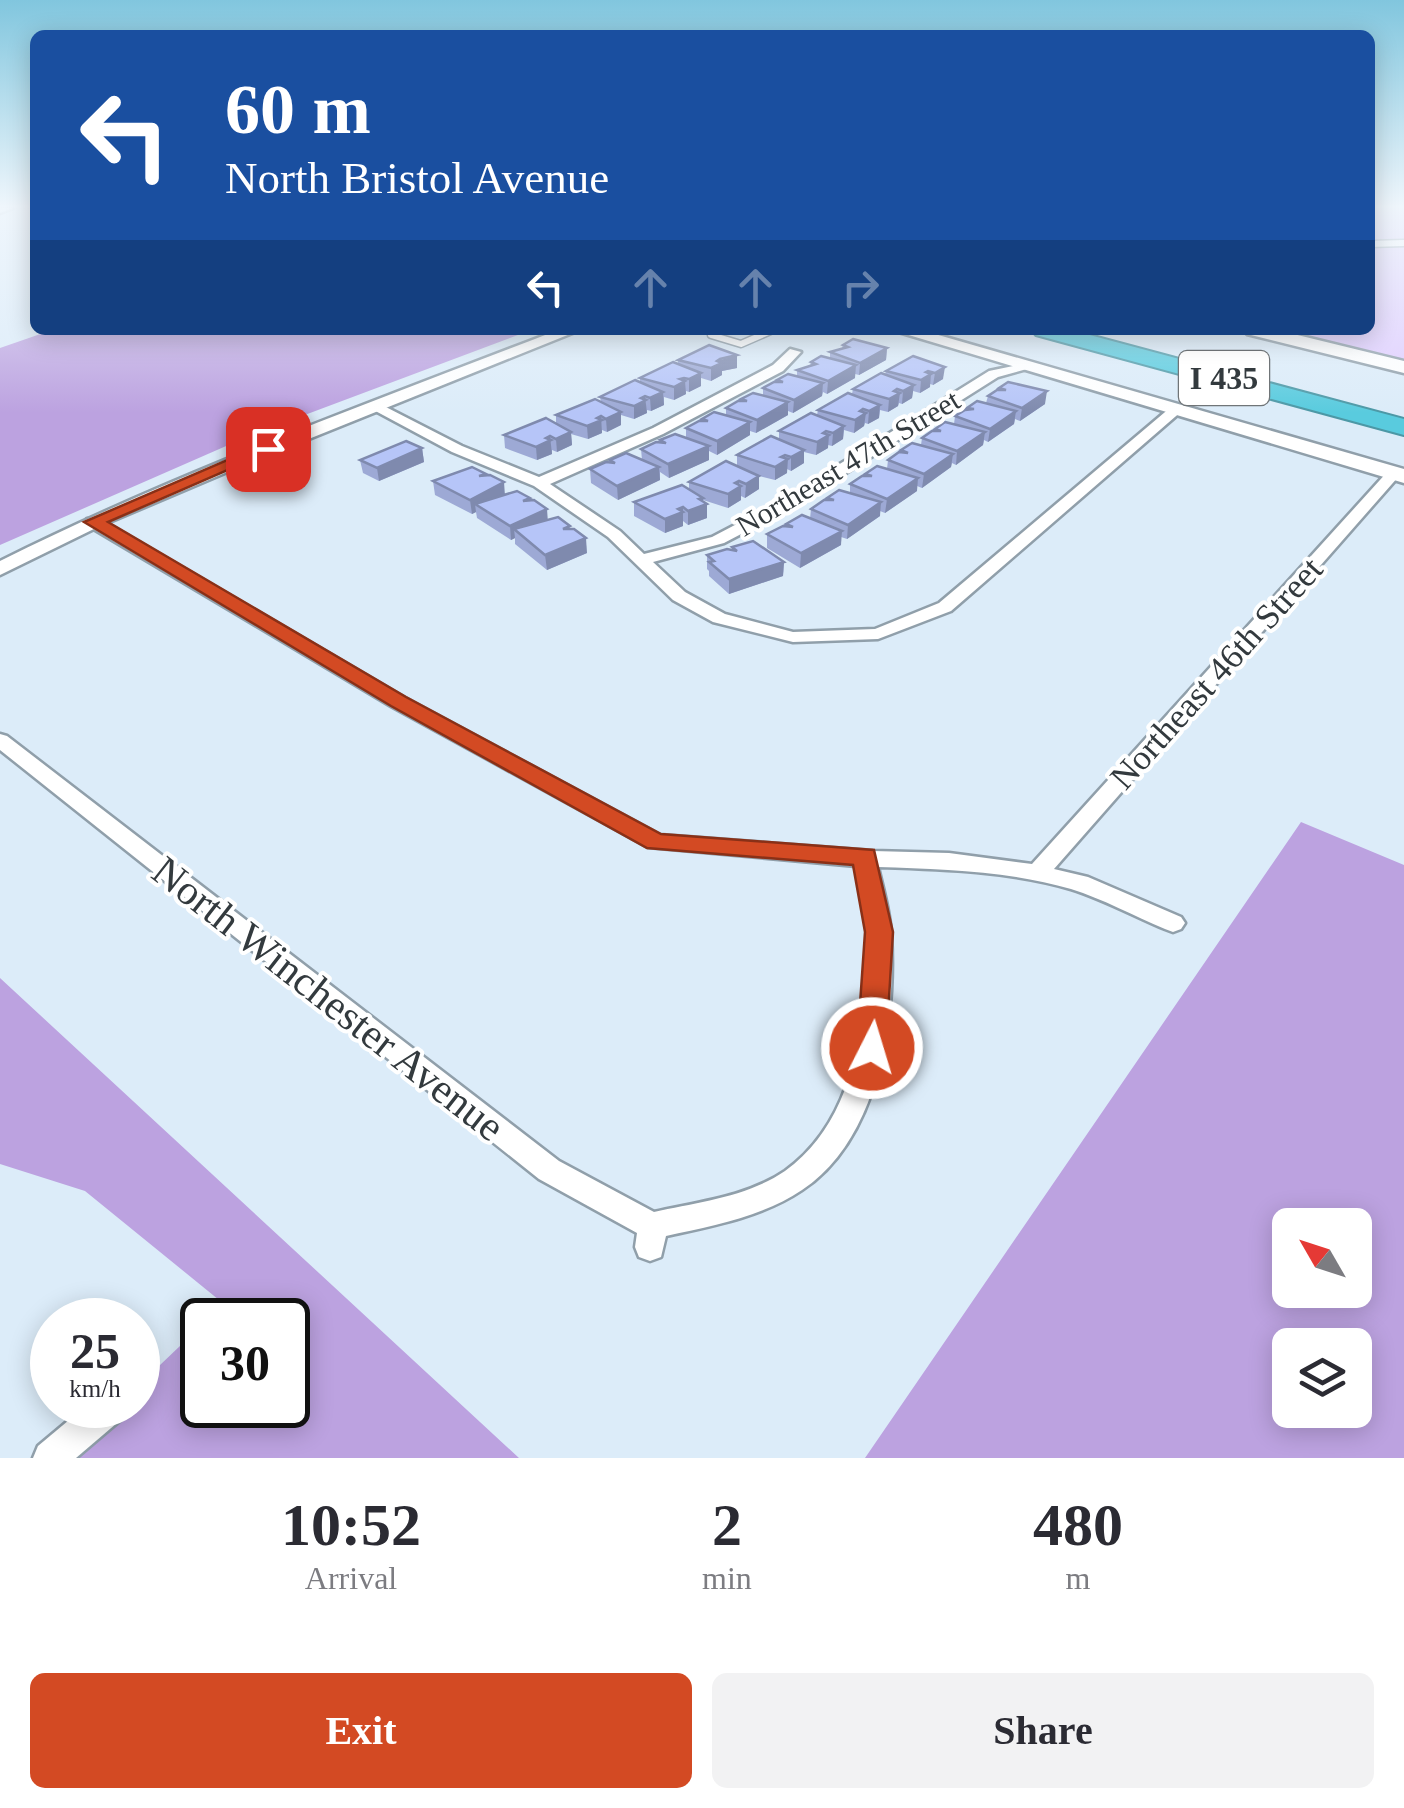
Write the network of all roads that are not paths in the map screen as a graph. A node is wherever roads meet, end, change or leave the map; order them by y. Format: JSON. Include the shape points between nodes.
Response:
{"nodes":[{"id":1,"x":559,"y":335,"type":"edge"},
{"id":2,"x":711,"y":335,"type":"dead end"},
{"id":3,"x":761,"y":335,"type":"edge"},
{"id":4,"x":915,"y":335,"type":"edge"},
{"id":5,"x":1063,"y":335,"type":"edge"},
{"id":6,"x":1139,"y":335,"type":"edge"},
{"id":7,"x":1274,"y":335,"type":"edge"},
{"id":8,"x":795,"y":352,"type":"dead end"},
{"id":9,"x":998,"y":367,"type":"junction"},
{"id":10,"x":1404,"y":367,"type":"edge"},
{"id":11,"x":1404,"y":404,"type":"edge"},
{"id":12,"x":375,"y":407,"type":"junction"},
{"id":13,"x":1176,"y":410,"type":"junction"},
{"id":14,"x":1404,"y":427,"type":"edge"},
{"id":15,"x":1399,"y":474,"type":"edge"},
{"id":16,"x":539,"y":483,"type":"junction"},
{"id":17,"x":94,"y":522,"type":"junction"},
{"id":18,"x":640,"y":560,"type":"junction"},
{"id":19,"x":0,"y":569,"type":"edge"},
{"id":20,"x":0,"y":740,"type":"edge"},
{"id":21,"x":864,"y":856,"type":"junction"},
{"id":22,"x":1038,"y":873,"type":"junction"},
{"id":23,"x":1173,"y":924,"type":"dead end"},
{"id":24,"x":85,"y":1428,"type":"edge"},
{"id":25,"x":50,"y":1458,"type":"edge"}],
"edges":[{"from":1,"to":12,"type":"street"},
{"from":2,"to":3,"type":"lane","via":[[742,344]]},
{"from":4,"to":9,"type":"main road"},
{"from":5,"to":14,"type":"highway","number":"I 435"},
{"from":6,"to":11,"type":"highway","number":"I 435"},
{"from":7,"to":10,"type":"main road"},
{"from":8,"to":16,"type":"street","via":[[778,368],[658,431]]},
{"from":9,"to":13,"type":"main road","via":[[1027,367]]},
{"from":9,"to":18,"type":"street","name":"Northeast 47th Street","via":[[783,506],[718,540]]},
{"from":12,"to":16,"type":"street"},
{"from":12,"to":17,"type":"street"},
{"from":13,"to":15,"type":"main road"},
{"from":13,"to":18,"type":"street","via":[[945,607],[878,634],[793,637],[719,618],[679,596]]},
{"from":15,"to":22,"type":"street","name":"Northeast 46th Street"},
{"from":16,"to":18,"type":"street"},
{"from":17,"to":19,"type":"street"},
{"from":17,"to":21,"type":"street","via":[[398,702],[656,842]]},
{"from":20,"to":21,"type":"street","name":"North Winchester Avenue","via":[[548,1170],[651,1236],[763,1197],[802,1174],[830,1148],[854,1111],[868,1073],[879,932]]},
{"from":21,"to":22,"type":"street"},
{"from":22,"to":23,"type":"street","via":[[1080,882]]},
{"from":24,"to":25,"type":"street"}]}
